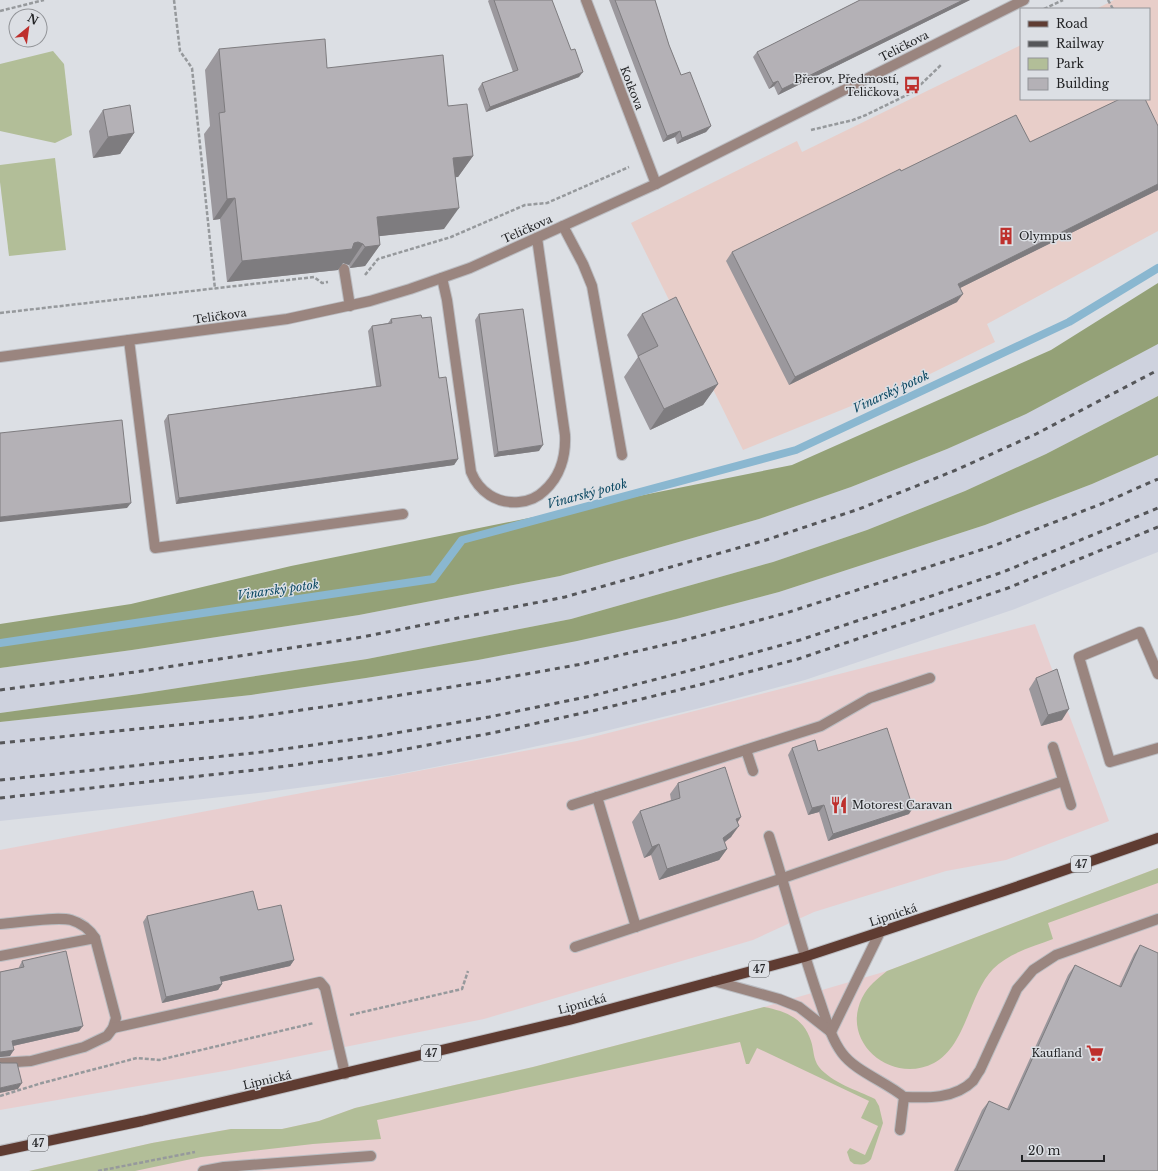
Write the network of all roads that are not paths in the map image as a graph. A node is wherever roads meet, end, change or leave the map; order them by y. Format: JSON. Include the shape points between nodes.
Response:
{"nodes":[{"id":1,"x":586,"y":0,"type":"edge"},
{"id":2,"x":1024,"y":0,"type":"edge"},
{"id":3,"x":656,"y":184,"type":"junction"},
{"id":4,"x":563,"y":226,"type":"junction"},
{"id":5,"x":537,"y":238,"type":"junction"},
{"id":6,"x":344,"y":269,"type":"edge"},
{"id":7,"x":442,"y":278,"type":"junction"},
{"id":8,"x":350,"y":306,"type":"junction"},
{"id":9,"x":129,"y":340,"type":"junction"},
{"id":10,"x":0,"y":357,"type":"edge"},
{"id":11,"x":622,"y":454,"type":"dead end"},
{"id":12,"x":403,"y":514,"type":"dead end"},
{"id":13,"x":1158,"y":674,"type":"edge"},
{"id":14,"x":930,"y":678,"type":"dead end"},
{"id":15,"x":1053,"y":747,"type":"dead end"},
{"id":16,"x":1158,"y":748,"type":"edge"},
{"id":17,"x":746,"y":750,"type":"junction"},
{"id":18,"x":752,"y":771,"type":"dead end"},
{"id":19,"x":1063,"y":781,"type":"junction"},
{"id":20,"x":597,"y":798,"type":"junction"},
{"id":21,"x":572,"y":805,"type":"dead end"},
{"id":22,"x":1071,"y":805,"type":"dead end"},
{"id":23,"x":769,"y":836,"type":"dead end"},
{"id":24,"x":1158,"y":838,"type":"edge"},
{"id":25,"x":783,"y":878,"type":"junction"},
{"id":26,"x":1158,"y":918,"type":"edge"},
{"id":27,"x":0,"y":924,"type":"edge"},
{"id":28,"x":636,"y":927,"type":"junction"},
{"id":29,"x":880,"y":932,"type":"junction"},
{"id":30,"x":95,"y":938,"type":"junction"},
{"id":31,"x":575,"y":947,"type":"dead end"},
{"id":32,"x":0,"y":956,"type":"edge"},
{"id":33,"x":804,"y":957,"type":"junction"},
{"id":34,"x":714,"y":981,"type":"junction"},
{"id":35,"x":113,"y":1028,"type":"junction"},
{"id":36,"x":830,"y":1032,"type":"junction"},
{"id":37,"x":0,"y":1063,"type":"edge"},
{"id":38,"x":345,"y":1074,"type":"junction"},
{"id":39,"x":904,"y":1097,"type":"junction"},
{"id":40,"x":900,"y":1130,"type":"dead end"},
{"id":41,"x":0,"y":1151,"type":"edge"},
{"id":42,"x":371,"y":1156,"type":"dead end"},
{"id":43,"x":203,"y":1171,"type":"edge"}],
"edges":[{"from":1,"to":3,"type":"street","name":"Kotkova"},
{"from":2,"to":3,"type":"street","name":"Teličkova"},
{"from":3,"to":4,"type":"street","name":"Teličkova"},
{"from":4,"to":5,"type":"street","name":"Teličkova"},
{"from":4,"to":11,"type":"street","via":[[592,286]]},
{"from":5,"to":7,"type":"street","name":"Teličkova"},
{"from":5,"to":7,"type":"street","via":[[566,448],[556,476],[543,492],[532,499],[511,502],[497,500],[480,488],[474,480],[448,300]]},
{"from":6,"to":8,"type":"street"},
{"from":7,"to":8,"type":"street","name":"Teličkova"},
{"from":8,"to":9,"type":"street","name":"Teličkova","via":[[287,319]]},
{"from":9,"to":10,"type":"street","name":"Teličkova"},
{"from":9,"to":12,"type":"street","via":[[155,548]]},
{"from":13,"to":16,"type":"street","via":[[1140,632],[1079,657],[1110,762]]},
{"from":14,"to":17,"type":"street","via":[[870,698],[821,726]]},
{"from":15,"to":19,"type":"street"},
{"from":17,"to":18,"type":"street"},
{"from":17,"to":20,"type":"street"},
{"from":19,"to":22,"type":"street"},
{"from":19,"to":25,"type":"street"},
{"from":20,"to":21,"type":"street"},
{"from":20,"to":28,"type":"street"},
{"from":23,"to":25,"type":"street"},
{"from":24,"to":29,"type":"main road","name":"Lipnická","number":"47"},
{"from":25,"to":28,"type":"street"},
{"from":25,"to":33,"type":"street"},
{"from":26,"to":39,"type":"street","via":[[1056,955],[1042,963],[1017,988],[973,1081],[948,1095],[928,1098]]},
{"from":27,"to":30,"type":"street","via":[[70,920],[90,930]]},
{"from":28,"to":31,"type":"street"},
{"from":29,"to":33,"type":"main road","name":"Lipnická","number":"47"},
{"from":29,"to":36,"type":"street"},
{"from":30,"to":32,"type":"street"},
{"from":30,"to":35,"type":"street","via":[[116,1018]]},
{"from":33,"to":34,"type":"main road","name":"Lipnická","number":"47"},
{"from":33,"to":36,"type":"street"},
{"from":34,"to":36,"type":"street","via":[[799,1007]]},
{"from":34,"to":38,"type":"main road","name":"Lipnická","number":"47","via":[[569,1020]]},
{"from":35,"to":37,"type":"street","via":[[107,1036],[84,1048],[30,1061]]},
{"from":35,"to":38,"type":"street","via":[[320,982],[325,988]]},
{"from":36,"to":39,"type":"street","via":[[842,1053],[852,1062]]},
{"from":38,"to":41,"type":"main road","name":"Lipnická","number":"47"},
{"from":39,"to":40,"type":"street"},
{"from":42,"to":43,"type":"street","via":[[224,1167]]}]}
